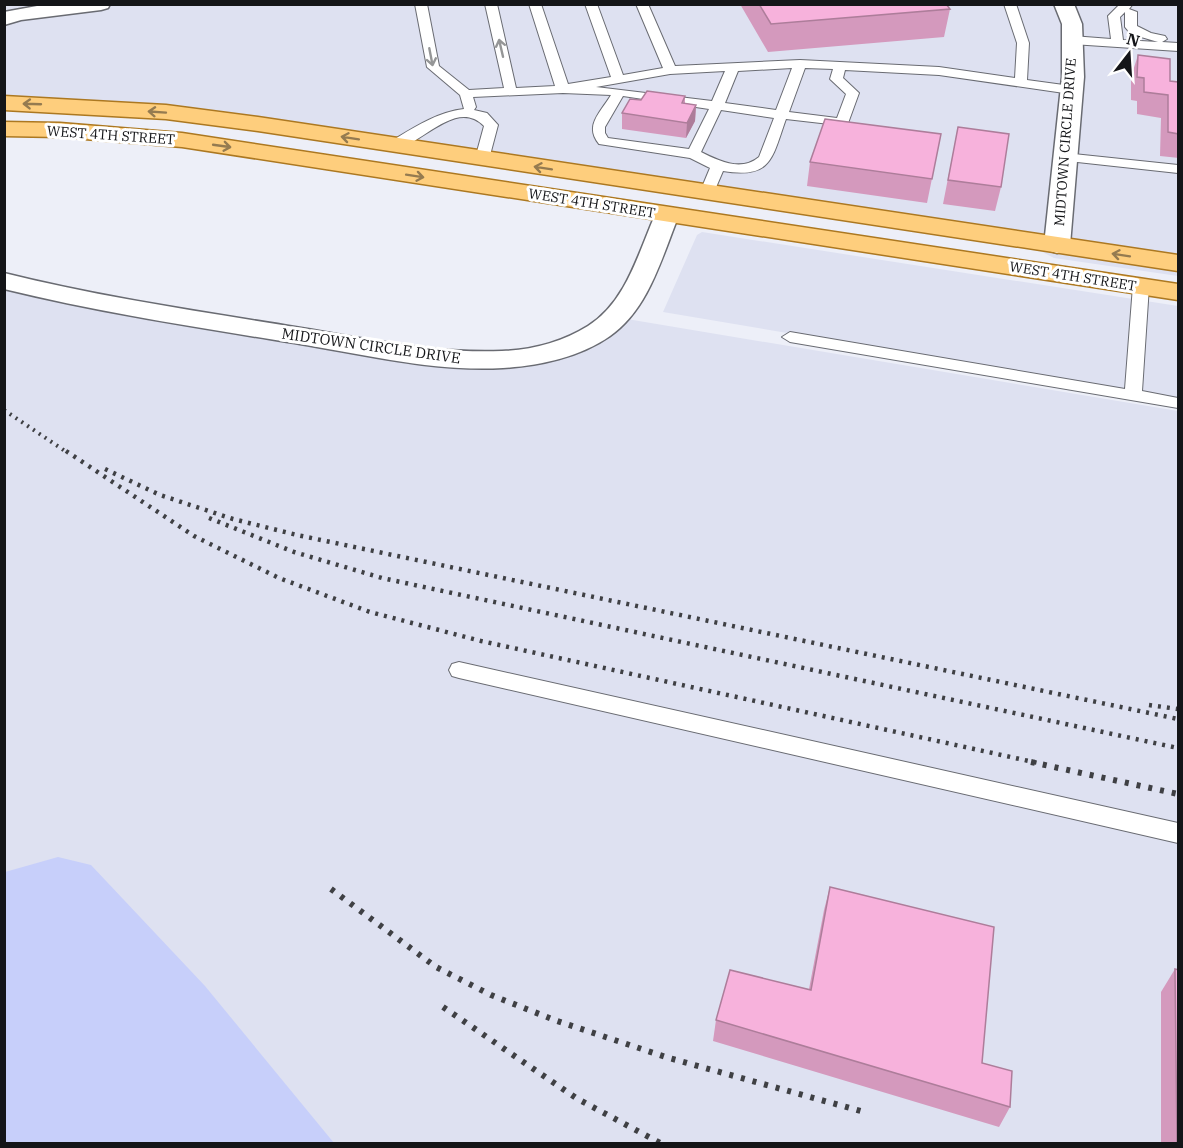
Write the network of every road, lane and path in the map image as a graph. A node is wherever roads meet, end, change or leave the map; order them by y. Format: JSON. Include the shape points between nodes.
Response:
{"nodes":[{"id":1,"x":100,"y":4,"type":"edge"},
{"id":2,"x":421,"y":4,"type":"edge"},
{"id":3,"x":491,"y":4,"type":"edge"},
{"id":4,"x":535,"y":4,"type":"edge"},
{"id":5,"x":591,"y":4,"type":"edge"},
{"id":6,"x":642,"y":4,"type":"edge"},
{"id":7,"x":1010,"y":4,"type":"edge"},
{"id":8,"x":1064,"y":4,"type":"edge"},
{"id":9,"x":1128,"y":8,"type":"edge"},
{"id":10,"x":4,"y":19,"type":"edge"},
{"id":11,"x":1072,"y":40,"type":"junction"},
{"id":12,"x":1179,"y":40,"type":"edge"},
{"id":13,"x":1118,"y":44,"type":"junction"},
{"id":14,"x":1179,"y":47,"type":"edge"},
{"id":15,"x":800,"y":64,"type":"junction"},
{"id":16,"x":840,"y":66,"type":"junction"},
{"id":17,"x":733,"y":67,"type":"junction"},
{"id":18,"x":670,"y":70,"type":"junction"},
{"id":19,"x":1021,"y":83,"type":"junction"},
{"id":20,"x":619,"y":86,"type":"junction"},
{"id":21,"x":563,"y":89,"type":"junction"},
{"id":22,"x":1071,"y":90,"type":"junction"},
{"id":23,"x":511,"y":92,"type":"junction"},
{"id":24,"x":466,"y":94,"type":"junction"},
{"id":25,"x":4,"y":104,"type":"edge"},
{"id":26,"x":717,"y":106,"type":"junction"},
{"id":27,"x":471,"y":113,"type":"junction"},
{"id":28,"x":781,"y":115,"type":"junction"},
{"id":29,"x":4,"y":129,"type":"edge"},
{"id":30,"x":395,"y":145,"type":"junction"},
{"id":31,"x":693,"y":154,"type":"junction"},
{"id":32,"x":1064,"y":157,"type":"junction"},
{"id":33,"x":482,"y":159,"type":"junction"},
{"id":34,"x":717,"y":166,"type":"junction"},
{"id":35,"x":1179,"y":169,"type":"edge"},
{"id":36,"x":483,"y":186,"type":"junction"},
{"id":37,"x":707,"y":192,"type":"junction"},
{"id":38,"x":667,"y":215,"type":"junction"},
{"id":39,"x":1058,"y":245,"type":"junction"},
{"id":40,"x":1179,"y":263,"type":"edge"},
{"id":41,"x":4,"y":281,"type":"edge"},
{"id":42,"x":1141,"y":286,"type":"junction"},
{"id":43,"x":1179,"y":292,"type":"edge"},
{"id":44,"x":790,"y":338,"type":"dead end"},
{"id":45,"x":1133,"y":395,"type":"junction"},
{"id":46,"x":1179,"y":403,"type":"edge"},
{"id":47,"x":459,"y":670,"type":"dead end"},
{"id":48,"x":1179,"y":833,"type":"edge"}],
"edges":[{"from":1,"to":10,"type":"street"},
{"from":2,"to":24,"type":"lane","one_way":true,"via":[[433,67]]},
{"from":23,"to":3,"type":"lane","one_way":true},
{"from":4,"to":21,"type":"lane"},
{"from":5,"to":20,"type":"lane"},
{"from":6,"to":18,"type":"lane"},
{"from":7,"to":19,"type":"lane","via":[[1023,43]]},
{"from":8,"to":11,"type":"street","name":"MIDTOWN CIRCLE DRIVE","via":[[1072,24]]},
{"from":9,"to":12,"type":"lane","via":[[1135,31]]},
{"from":9,"to":13,"type":"lane","via":[[1114,16]]},
{"from":11,"to":13,"type":"lane"},
{"from":11,"to":22,"type":"street","name":"MIDTOWN CIRCLE DRIVE"},
{"from":13,"to":14,"type":"lane"},
{"from":15,"to":16,"type":"lane"},
{"from":15,"to":17,"type":"lane"},
{"from":15,"to":28,"type":"lane"},
{"from":16,"to":19,"type":"lane","via":[[939,71]]},
{"from":16,"to":28,"type":"lane","via":[[836,79],[853,93],[842,123]]},
{"from":17,"to":18,"type":"lane"},
{"from":17,"to":26,"type":"lane"},
{"from":18,"to":20,"type":"lane"},
{"from":19,"to":22,"type":"lane"},
{"from":20,"to":21,"type":"lane"},
{"from":20,"to":26,"type":"lane"},
{"from":20,"to":31,"type":"lane","via":[[598,127],[604,141]]},
{"from":21,"to":23,"type":"lane"},
{"from":22,"to":32,"type":"street","name":"MIDTOWN CIRCLE DRIVE"},
{"from":23,"to":24,"type":"lane"},
{"from":24,"to":27,"type":"lane"},
{"from":30,"to":25,"type":"main road","name":"WEST 4TH STREET","one_way":true,"via":[[166,112]]},
{"from":26,"to":28,"type":"lane"},
{"from":26,"to":31,"type":"lane"},
{"from":27,"to":30,"type":"lane","via":[[441,119]]},
{"from":27,"to":33,"type":"lane","via":[[491,125]]},
{"from":28,"to":34,"type":"lane","via":[[765,159],[758,166],[746,170]]},
{"from":29,"to":36,"type":"main road","name":"WEST 4TH STREET","one_way":true,"via":[[182,140]]},
{"from":30,"to":33,"type":"main road","name":"WEST 4TH STREET"},
{"from":31,"to":34,"type":"lane"},
{"from":32,"to":35,"type":"lane"},
{"from":32,"to":39,"type":"street","name":"MIDTOWN CIRCLE DRIVE"},
{"from":37,"to":33,"type":"main road","name":"WEST 4TH STREET","one_way":true},
{"from":34,"to":37,"type":"lane"},
{"from":36,"to":38,"type":"main road","name":"WEST 4TH STREET"},
{"from":36,"to":39,"type":"main road","via":[[559,186],[1030,255]]},
{"from":37,"to":39,"type":"main road","name":"WEST 4TH STREET"},
{"from":38,"to":41,"type":"street","name":"MIDTOWN CIRCLE DRIVE","via":[[624,308],[602,330],[567,348],[530,358],[475,361],[422,356],[80,300]]},
{"from":38,"to":42,"type":"main road","name":"WEST 4TH STREET"},
{"from":40,"to":39,"type":"main road","name":"WEST 4TH STREET","one_way":true},
{"from":42,"to":43,"type":"main road","name":"WEST 4TH STREET"},
{"from":42,"to":45,"type":"lane"},
{"from":44,"to":45,"type":"lane"},
{"from":45,"to":46,"type":"lane"},
{"from":47,"to":48,"type":"lane"}]}
